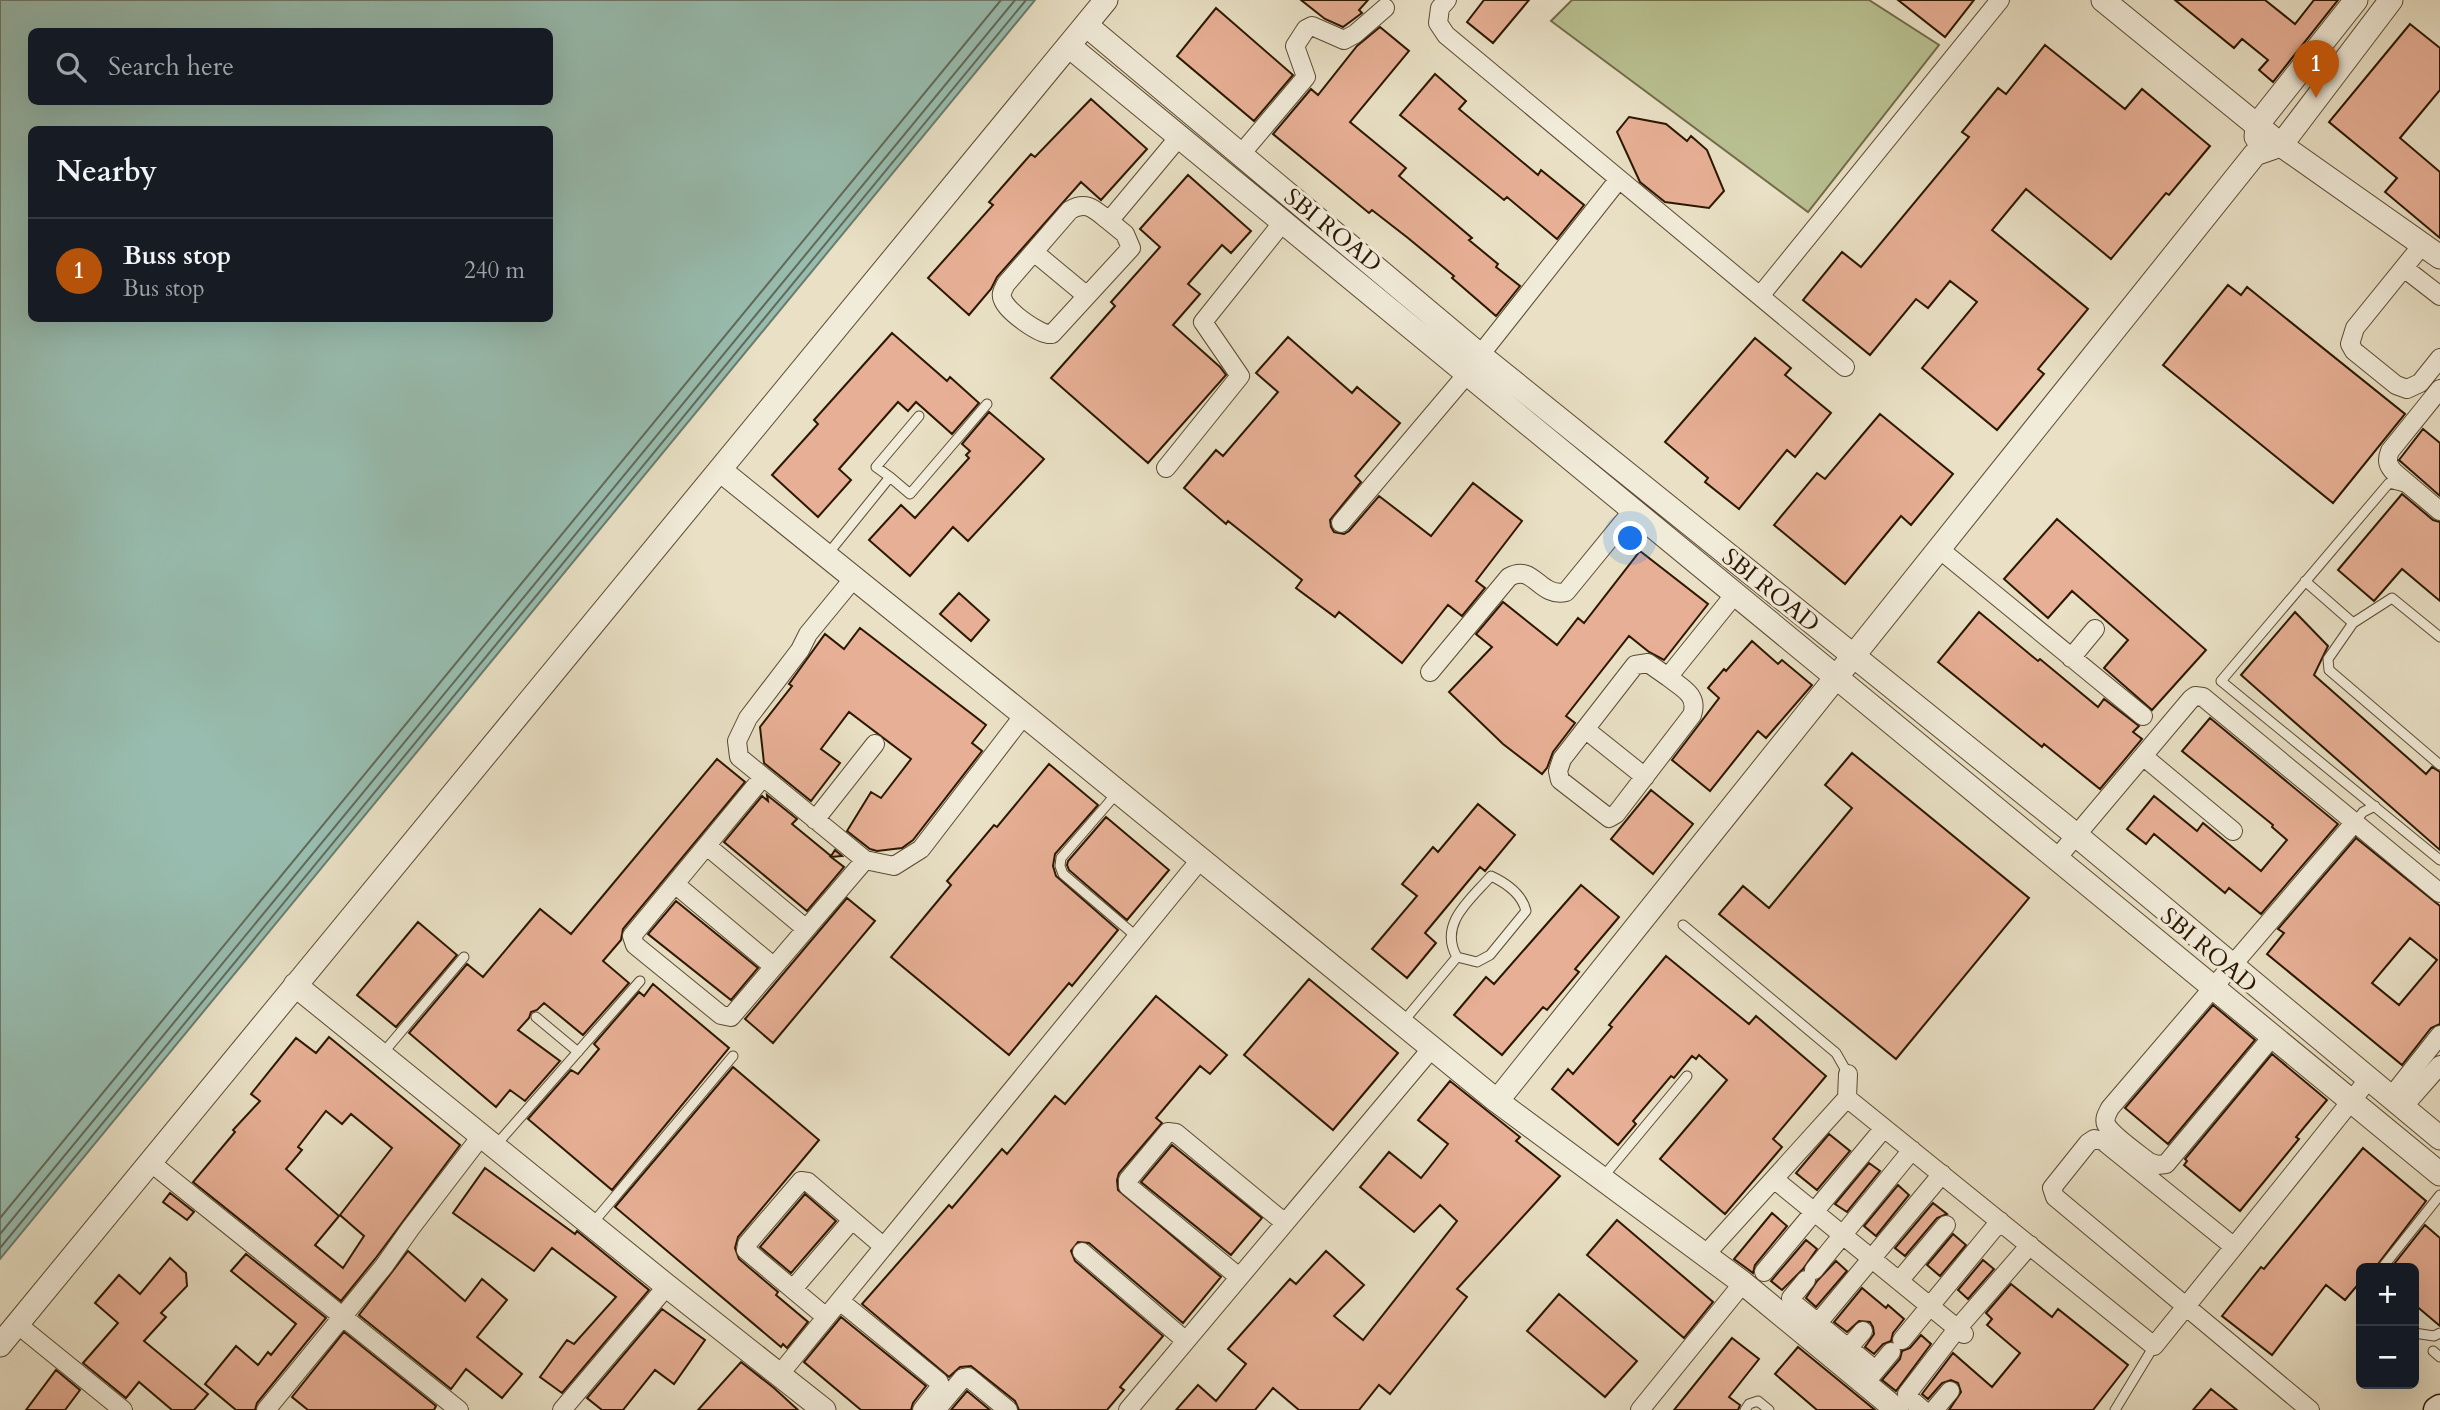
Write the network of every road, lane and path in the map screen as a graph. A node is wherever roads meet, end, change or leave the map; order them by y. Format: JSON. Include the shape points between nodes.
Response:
{"nodes":[{"id":1,"x":1107,"y":0,"type":"edge"},
{"id":2,"x":1447,"y":0,"type":"edge"},
{"id":3,"x":2000,"y":0,"type":"edge"},
{"id":4,"x":2104,"y":0,"type":"edge"},
{"id":5,"x":2356,"y":0,"type":"edge"},
{"id":6,"x":2391,"y":0,"type":"edge"},
{"id":7,"x":1385,"y":8,"type":"dead end"},
{"id":8,"x":1086,"y":25,"type":"junction"},
{"id":9,"x":1069,"y":46,"type":"junction"},
{"id":10,"x":2257,"y":125,"type":"junction"},
{"id":11,"x":1179,"y":137,"type":"junction"},
{"id":12,"x":2280,"y":145,"type":"junction"},
{"id":13,"x":1241,"y":154,"type":"junction"},
{"id":14,"x":2255,"y":154,"type":"junction"},
{"id":15,"x":1619,"y":179,"type":"junction"},
{"id":16,"x":1109,"y":221,"type":"junction"},
{"id":17,"x":1283,"y":222,"type":"junction"},
{"id":18,"x":2431,"y":251,"type":"edge"},
{"id":19,"x":1034,"y":252,"type":"junction"},
{"id":20,"x":2404,"y":268,"type":"junction"},
{"id":21,"x":1087,"y":296,"type":"junction"},
{"id":22,"x":1760,"y":296,"type":"junction"},
{"id":23,"x":2440,"y":296,"type":"edge"},
{"id":24,"x":2440,"y":358,"type":"edge"},
{"id":25,"x":1474,"y":364,"type":"junction"},
{"id":26,"x":1845,"y":367,"type":"dead end"},
{"id":27,"x":2440,"y":389,"type":"edge"},
{"id":28,"x":987,"y":404,"type":"dead end"},
{"id":29,"x":919,"y":416,"type":"dead end"},
{"id":30,"x":1166,"y":468,"type":"dead end"},
{"id":31,"x":720,"y":470,"type":"junction"},
{"id":32,"x":890,"y":477,"type":"junction"},
{"id":33,"x":1633,"y":510,"type":"junction"},
{"id":34,"x":2440,"y":511,"type":"edge"},
{"id":35,"x":2440,"y":518,"type":"edge"},
{"id":36,"x":1341,"y":523,"type":"dead end"},
{"id":37,"x":1938,"y":548,"type":"junction"},
{"id":38,"x":826,"y":556,"type":"junction"},
{"id":39,"x":855,"y":578,"type":"junction"},
{"id":40,"x":2305,"y":581,"type":"junction"},
{"id":41,"x":1735,"y":594,"type":"junction"},
{"id":42,"x":2353,"y":623,"type":"junction"},
{"id":43,"x":2095,"y":629,"type":"dead end"},
{"id":44,"x":2440,"y":637,"type":"edge"},
{"id":45,"x":1854,"y":655,"type":"junction"},
{"id":46,"x":2071,"y":658,"type":"junction"},
{"id":47,"x":1430,"y":672,"type":"dead end"},
{"id":48,"x":1668,"y":677,"type":"junction"},
{"id":49,"x":1835,"y":677,"type":"junction"},
{"id":50,"x":1024,"y":715,"type":"junction"},
{"id":51,"x":2143,"y":716,"type":"dead end"},
{"id":52,"x":1585,"y":729,"type":"junction"},
{"id":53,"x":875,"y":744,"type":"dead end"},
{"id":54,"x":2143,"y":756,"type":"junction"},
{"id":55,"x":2440,"y":765,"type":"edge"},
{"id":56,"x":763,"y":777,"type":"junction"},
{"id":57,"x":1645,"y":777,"type":"junction"},
{"id":58,"x":1117,"y":793,"type":"junction"},
{"id":59,"x":2375,"y":806,"type":"junction"},
{"id":60,"x":815,"y":820,"type":"junction"},
{"id":61,"x":2354,"y":823,"type":"junction"},
{"id":62,"x":2233,"y":831,"type":"dead end"},
{"id":63,"x":2076,"y":835,"type":"junction"},
{"id":64,"x":707,"y":846,"type":"junction"},
{"id":65,"x":2057,"y":858,"type":"junction"},
{"id":66,"x":865,"y":860,"type":"junction"},
{"id":67,"x":1200,"y":860,"type":"junction"},
{"id":68,"x":2440,"y":860,"type":"edge"},
{"id":69,"x":675,"y":884,"type":"junction"},
{"id":70,"x":2440,"y":893,"type":"edge"},
{"id":71,"x":1683,"y":925,"type":"dead end"},
{"id":72,"x":805,"y":928,"type":"junction"},
{"id":73,"x":1137,"y":937,"type":"junction"},
{"id":74,"x":464,"y":957,"type":"dead end"},
{"id":75,"x":1457,"y":957,"type":"junction"},
{"id":76,"x":2231,"y":965,"type":"junction"},
{"id":77,"x":774,"y":966,"type":"junction"},
{"id":78,"x":640,"y":981,"type":"dead end"},
{"id":79,"x":295,"y":985,"type":"junction"},
{"id":80,"x":2214,"y":987,"type":"junction"},
{"id":81,"x":536,"y":1017,"type":"dead end"},
{"id":82,"x":1402,"y":1024,"type":"junction"},
{"id":83,"x":2440,"y":1035,"type":"edge"},
{"id":84,"x":2272,"y":1037,"type":"junction"},
{"id":85,"x":1432,"y":1048,"type":"junction"},
{"id":86,"x":578,"y":1052,"type":"junction"},
{"id":87,"x":382,"y":1054,"type":"junction"},
{"id":88,"x":733,"y":1056,"type":"dead end"},
{"id":89,"x":2440,"y":1065,"type":"edge"},
{"id":90,"x":1848,"y":1074,"type":"joint"},
{"id":91,"x":1687,"y":1076,"type":"dead end"},
{"id":92,"x":2368,"y":1080,"type":"junction"},
{"id":93,"x":1847,"y":1098,"type":"junction"},
{"id":94,"x":1497,"y":1101,"type":"junction"},
{"id":95,"x":2351,"y":1101,"type":"junction"},
{"id":96,"x":2397,"y":1102,"type":"junction"},
{"id":97,"x":1884,"y":1128,"type":"junction"},
{"id":98,"x":2440,"y":1138,"type":"edge"},
{"id":99,"x":489,"y":1141,"type":"junction"},
{"id":100,"x":1912,"y":1150,"type":"junction"},
{"id":101,"x":149,"y":1162,"type":"junction"},
{"id":102,"x":1942,"y":1174,"type":"junction"},
{"id":103,"x":2440,"y":1174,"type":"edge"},
{"id":104,"x":1601,"y":1179,"type":"junction"},
{"id":105,"x":1774,"y":1179,"type":"junction"},
{"id":106,"x":2440,"y":1195,"type":"edge"},
{"id":107,"x":1814,"y":1212,"type":"junction"},
{"id":108,"x":852,"y":1220,"type":"junction"},
{"id":109,"x":2000,"y":1221,"type":"junction"},
{"id":110,"x":1285,"y":1223,"type":"junction"},
{"id":111,"x":592,"y":1224,"type":"junction"},
{"id":112,"x":1946,"y":1225,"type":"dead end"},
{"id":113,"x":1842,"y":1235,"type":"junction"},
{"id":114,"x":2030,"y":1245,"type":"junction"},
{"id":115,"x":2233,"y":1246,"type":"junction"},
{"id":116,"x":884,"y":1247,"type":"junction"},
{"id":117,"x":1082,"y":1252,"type":"dead end"},
{"id":118,"x":1705,"y":1255,"type":"junction"},
{"id":119,"x":1872,"y":1260,"type":"junction"},
{"id":120,"x":2386,"y":1263,"type":"edge"},
{"id":121,"x":1764,"y":1272,"type":"dead end"},
{"id":122,"x":1239,"y":1278,"type":"junction"},
{"id":123,"x":1899,"y":1282,"type":"junction"},
{"id":124,"x":1743,"y":1283,"type":"junction"},
{"id":125,"x":667,"y":1286,"type":"junction"},
{"id":126,"x":793,"y":1289,"type":"junction"},
{"id":127,"x":840,"y":1301,"type":"junction"},
{"id":128,"x":1928,"y":1306,"type":"junction"},
{"id":129,"x":2186,"y":1306,"type":"junction"},
{"id":130,"x":342,"y":1316,"type":"junction"},
{"id":131,"x":826,"y":1317,"type":"junction"},
{"id":132,"x":17,"y":1324,"type":"junction"},
{"id":133,"x":1817,"y":1330,"type":"junction"},
{"id":134,"x":1863,"y":1331,"type":"dead end"},
{"id":135,"x":1960,"y":1332,"type":"junction"},
{"id":136,"x":2440,"y":1333,"type":"edge"},
{"id":137,"x":2419,"y":1334,"type":"edge"},
{"id":138,"x":1186,"y":1341,"type":"junction"},
{"id":139,"x":0,"y":1345,"type":"edge"},
{"id":140,"x":2154,"y":1346,"type":"junction"},
{"id":141,"x":1847,"y":1355,"type":"junction"},
{"id":142,"x":779,"y":1375,"type":"junction"},
{"id":143,"x":1870,"y":1377,"type":"junction"},
{"id":144,"x":1950,"y":1391,"type":"dead end"},
{"id":145,"x":1131,"y":1409,"type":"edge"},
{"id":146,"x":123,"y":1410,"type":"edge"},
{"id":147,"x":267,"y":1410,"type":"edge"},
{"id":148,"x":459,"y":1410,"type":"edge"},
{"id":149,"x":562,"y":1410,"type":"edge"},
{"id":150,"x":824,"y":1410,"type":"edge"},
{"id":151,"x":922,"y":1410,"type":"edge"},
{"id":152,"x":936,"y":1410,"type":"edge"},
{"id":153,"x":1008,"y":1410,"type":"edge"},
{"id":154,"x":1640,"y":1410,"type":"edge"},
{"id":155,"x":1745,"y":1410,"type":"edge"},
{"id":156,"x":1769,"y":1410,"type":"edge"},
{"id":157,"x":1897,"y":1410,"type":"edge"},
{"id":158,"x":1923,"y":1410,"type":"edge"},
{"id":159,"x":1934,"y":1410,"type":"edge"},
{"id":160,"x":2115,"y":1410,"type":"edge"},
{"id":161,"x":2310,"y":1410,"type":"edge"}],
"edges":[{"from":1,"to":8,"type":"street"},
{"from":2,"to":15,"type":"street","via":[[1440,8],[1438,23],[1446,35]]},
{"from":3,"to":22,"type":"street"},
{"from":4,"to":10,"type":"street"},
{"from":5,"to":10,"type":"street"},
{"from":6,"to":12,"type":"street"},
{"from":7,"to":13,"type":"street","via":[[1344,40],[1312,26],[1306,29],[1295,46],[1306,77]]},
{"from":8,"to":9,"type":"street"},
{"from":8,"to":13,"type":"street","name":"SBI ROAD"},
{"from":9,"to":11,"type":"street","name":"SBI ROAD"},
{"from":9,"to":31,"type":"street"},
{"from":10,"to":12,"type":"street"},
{"from":10,"to":14,"type":"street"},
{"from":11,"to":16,"type":"street"},
{"from":11,"to":17,"type":"street","name":"SBI ROAD"},
{"from":12,"to":14,"type":"street"},
{"from":12,"to":18,"type":"street"},
{"from":13,"to":25,"type":"street","name":"SBI ROAD"},
{"from":14,"to":37,"type":"street"},
{"from":15,"to":22,"type":"street"},
{"from":15,"to":25,"type":"street"},
{"from":16,"to":19,"type":"street","via":[[1088,205],[1079,205]]},
{"from":16,"to":21,"type":"street","via":[[1125,234],[1131,248]]},
{"from":17,"to":25,"type":"street","name":"SBI ROAD"},
{"from":17,"to":30,"type":"street","via":[[1203,322],[1240,376]]},
{"from":18,"to":20,"type":"street"},
{"from":19,"to":21,"type":"street"},
{"from":19,"to":21,"type":"street","via":[[1001,294],[1003,303],[1036,331],[1052,334]]},
{"from":20,"to":23,"type":"street"},
{"from":20,"to":24,"type":"street","via":[[2355,328],[2350,344],[2396,385],[2407,389],[2420,383]]},
{"from":22,"to":26,"type":"street"},
{"from":25,"to":33,"type":"street","name":"SBI ROAD"},
{"from":25,"to":36,"type":"street"},
{"from":25,"to":45,"type":"street","name":"SBI ROAD"},
{"from":27,"to":34,"type":"street","via":[[2387,458],[2395,473]]},
{"from":28,"to":32,"type":"lane","via":[[910,494]]},
{"from":29,"to":32,"type":"lane","via":[[876,467]]},
{"from":31,"to":38,"type":"street"},
{"from":31,"to":79,"type":"street"},
{"from":32,"to":38,"type":"lane"},
{"from":33,"to":41,"type":"street","name":"SBI ROAD"},
{"from":33,"to":47,"type":"street","via":[[1566,592],[1547,591],[1524,572],[1509,577]]},
{"from":35,"to":40,"type":"lane","via":[[2403,486],[2389,483]]},
{"from":37,"to":45,"type":"street"},
{"from":37,"to":46,"type":"street"},
{"from":38,"to":39,"type":"street"},
{"from":39,"to":50,"type":"street"},
{"from":39,"to":56,"type":"street","via":[[808,634],[748,718],[737,741],[738,757]]},
{"from":40,"to":42,"type":"lane"},
{"from":40,"to":59,"type":"lane","via":[[2221,681]]},
{"from":41,"to":48,"type":"street"},
{"from":41,"to":49,"type":"street","name":"SBI ROAD"},
{"from":42,"to":44,"type":"lane","via":[[2392,598]]},
{"from":42,"to":55,"type":"lane","via":[[2328,659],[2329,670]]},
{"from":43,"to":46,"type":"street"},
{"from":45,"to":49,"type":"street"},
{"from":45,"to":63,"type":"street","name":"SBI ROAD"},
{"from":46,"to":51,"type":"street"},
{"from":48,"to":52,"type":"street","via":[[1648,663],[1635,664]]},
{"from":48,"to":57,"type":"street","via":[[1693,697],[1696,706]]},
{"from":49,"to":65,"type":"street","name":"SBI ROAD"},
{"from":49,"to":94,"type":"street"},
{"from":50,"to":58,"type":"street"},
{"from":50,"to":66,"type":"street","via":[[921,849],[894,866]]},
{"from":52,"to":57,"type":"street"},
{"from":52,"to":57,"type":"street","via":[[1558,771],[1560,780],[1601,813],[1609,818],[1616,814]]},
{"from":53,"to":60,"type":"street"},
{"from":54,"to":61,"type":"street","via":[[2191,699],[2203,697]]},
{"from":54,"to":62,"type":"street"},
{"from":54,"to":63,"type":"street"},
{"from":56,"to":60,"type":"street"},
{"from":56,"to":64,"type":"street"},
{"from":58,"to":67,"type":"street"},
{"from":58,"to":73,"type":"lane","via":[[1061,858],[1060,866],[1063,874]]},
{"from":59,"to":61,"type":"lane"},
{"from":59,"to":68,"type":"lane"},
{"from":60,"to":66,"type":"street"},
{"from":61,"to":70,"type":"street"},
{"from":61,"to":76,"type":"street"},
{"from":63,"to":65,"type":"street"},
{"from":63,"to":76,"type":"street","name":"SBI ROAD"},
{"from":64,"to":69,"type":"street"},
{"from":64,"to":72,"type":"street"},
{"from":65,"to":80,"type":"street","name":"SBI ROAD"},
{"from":66,"to":72,"type":"street"},
{"from":67,"to":73,"type":"street"},
{"from":67,"to":82,"type":"street"},
{"from":69,"to":77,"type":"street"},
{"from":69,"to":77,"type":"street","via":[[632,936],[635,945],[721,1015],[731,1017]]},
{"from":71,"to":90,"type":"lane","via":[[1836,1053]]},
{"from":72,"to":77,"type":"street"},
{"from":73,"to":116,"type":"street"},
{"from":74,"to":87,"type":"lane"},
{"from":75,"to":75,"type":"lane","via":[[1450,944],[1455,917],[1491,876],[1502,881],[1523,900],[1525,911],[1490,955],[1477,962]]},
{"from":75,"to":82,"type":"lane"},
{"from":76,"to":80,"type":"street"},
{"from":76,"to":92,"type":"street","name":"SBI ROAD"},
{"from":78,"to":86,"type":"lane"},
{"from":79,"to":87,"type":"street"},
{"from":79,"to":101,"type":"street"},
{"from":80,"to":84,"type":"street","name":"SBI ROAD"},
{"from":80,"to":84,"type":"street","via":[[2110,1108],[2105,1122],[2110,1129],[2149,1162],[2166,1164]]},
{"from":81,"to":86,"type":"lane"},
{"from":82,"to":85,"type":"street"},
{"from":83,"to":96,"type":"street"},
{"from":84,"to":95,"type":"street","name":"SBI ROAD"},
{"from":85,"to":94,"type":"street"},
{"from":85,"to":110,"type":"street"},
{"from":86,"to":99,"type":"lane"},
{"from":87,"to":99,"type":"street"},
{"from":88,"to":111,"type":"lane"},
{"from":89,"to":96,"type":"street"},
{"from":90,"to":93,"type":"street"},
{"from":91,"to":104,"type":"lane"},
{"from":92,"to":95,"type":"street"},
{"from":92,"to":96,"type":"street","name":"SBI ROAD"},
{"from":93,"to":97,"type":"street"},
{"from":93,"to":105,"type":"street"},
{"from":94,"to":104,"type":"street"},
{"from":95,"to":103,"type":"street","name":"SBI ROAD"},
{"from":95,"to":115,"type":"street"},
{"from":96,"to":98,"type":"street","name":"SBI ROAD"},
{"from":97,"to":100,"type":"street"},
{"from":97,"to":107,"type":"street"},
{"from":99,"to":111,"type":"street"},
{"from":99,"to":130,"type":"street","via":[[410,1229]]},
{"from":100,"to":102,"type":"street"},
{"from":100,"to":113,"type":"street"},
{"from":101,"to":130,"type":"street"},
{"from":101,"to":132,"type":"street"},
{"from":102,"to":109,"type":"street"},
{"from":102,"to":119,"type":"street"},
{"from":104,"to":118,"type":"street"},
{"from":105,"to":107,"type":"street"},
{"from":105,"to":118,"type":"street"},
{"from":106,"to":120,"type":"lane"},
{"from":107,"to":113,"type":"street"},
{"from":107,"to":121,"type":"street"},
{"from":108,"to":116,"type":"street"},
{"from":108,"to":126,"type":"street"},
{"from":108,"to":126,"type":"street","via":[[801,1181],[747,1244],[746,1250]]},
{"from":109,"to":114,"type":"street"},
{"from":109,"to":128,"type":"street"},
{"from":110,"to":122,"type":"street"},
{"from":110,"to":122,"type":"street","via":[[1176,1133],[1168,1132],[1128,1180],[1128,1186]]},
{"from":111,"to":125,"type":"street"},
{"from":112,"to":123,"type":"street"},
{"from":113,"to":119,"type":"street"},
{"from":113,"to":133,"type":"street","via":[[1791,1298]]},
{"from":114,"to":135,"type":"street"},
{"from":114,"to":140,"type":"street"},
{"from":115,"to":129,"type":"street"},
{"from":115,"to":129,"type":"street","via":[[2103,1141],[2088,1143],[2054,1184],[2055,1196]]},
{"from":116,"to":127,"type":"street"},
{"from":117,"to":138,"type":"street"},
{"from":118,"to":124,"type":"street"},
{"from":119,"to":123,"type":"street"},
{"from":119,"to":133,"type":"street"},
{"from":122,"to":138,"type":"street"},
{"from":123,"to":128,"type":"street"},
{"from":124,"to":133,"type":"street"},
{"from":124,"to":154,"type":"street"},
{"from":125,"to":142,"type":"street"},
{"from":125,"to":149,"type":"street"},
{"from":126,"to":131,"type":"street"},
{"from":127,"to":131,"type":"street"},
{"from":127,"to":151,"type":"street","via":[[939,1382]]},
{"from":128,"to":135,"type":"street"},
{"from":128,"to":143,"type":"street"},
{"from":129,"to":140,"type":"street"},
{"from":129,"to":161,"type":"street"},
{"from":130,"to":147,"type":"street"},
{"from":130,"to":148,"type":"street"},
{"from":131,"to":142,"type":"street"},
{"from":132,"to":139,"type":"street"},
{"from":132,"to":146,"type":"street"},
{"from":133,"to":141,"type":"street"},
{"from":134,"to":141,"type":"street"},
{"from":135,"to":158,"type":"street","via":[[1907,1394]]},
{"from":136,"to":137,"type":"lane"},
{"from":138,"to":145,"type":"street"},
{"from":140,"to":160,"type":"lane"},
{"from":141,"to":143,"type":"street"},
{"from":142,"to":150,"type":"street"},
{"from":143,"to":157,"type":"street"},
{"from":144,"to":159,"type":"street"},
{"from":152,"to":153,"type":"street","via":[[968,1377]]},
{"from":155,"to":156,"type":"lane","via":[[1758,1401]]}]}
